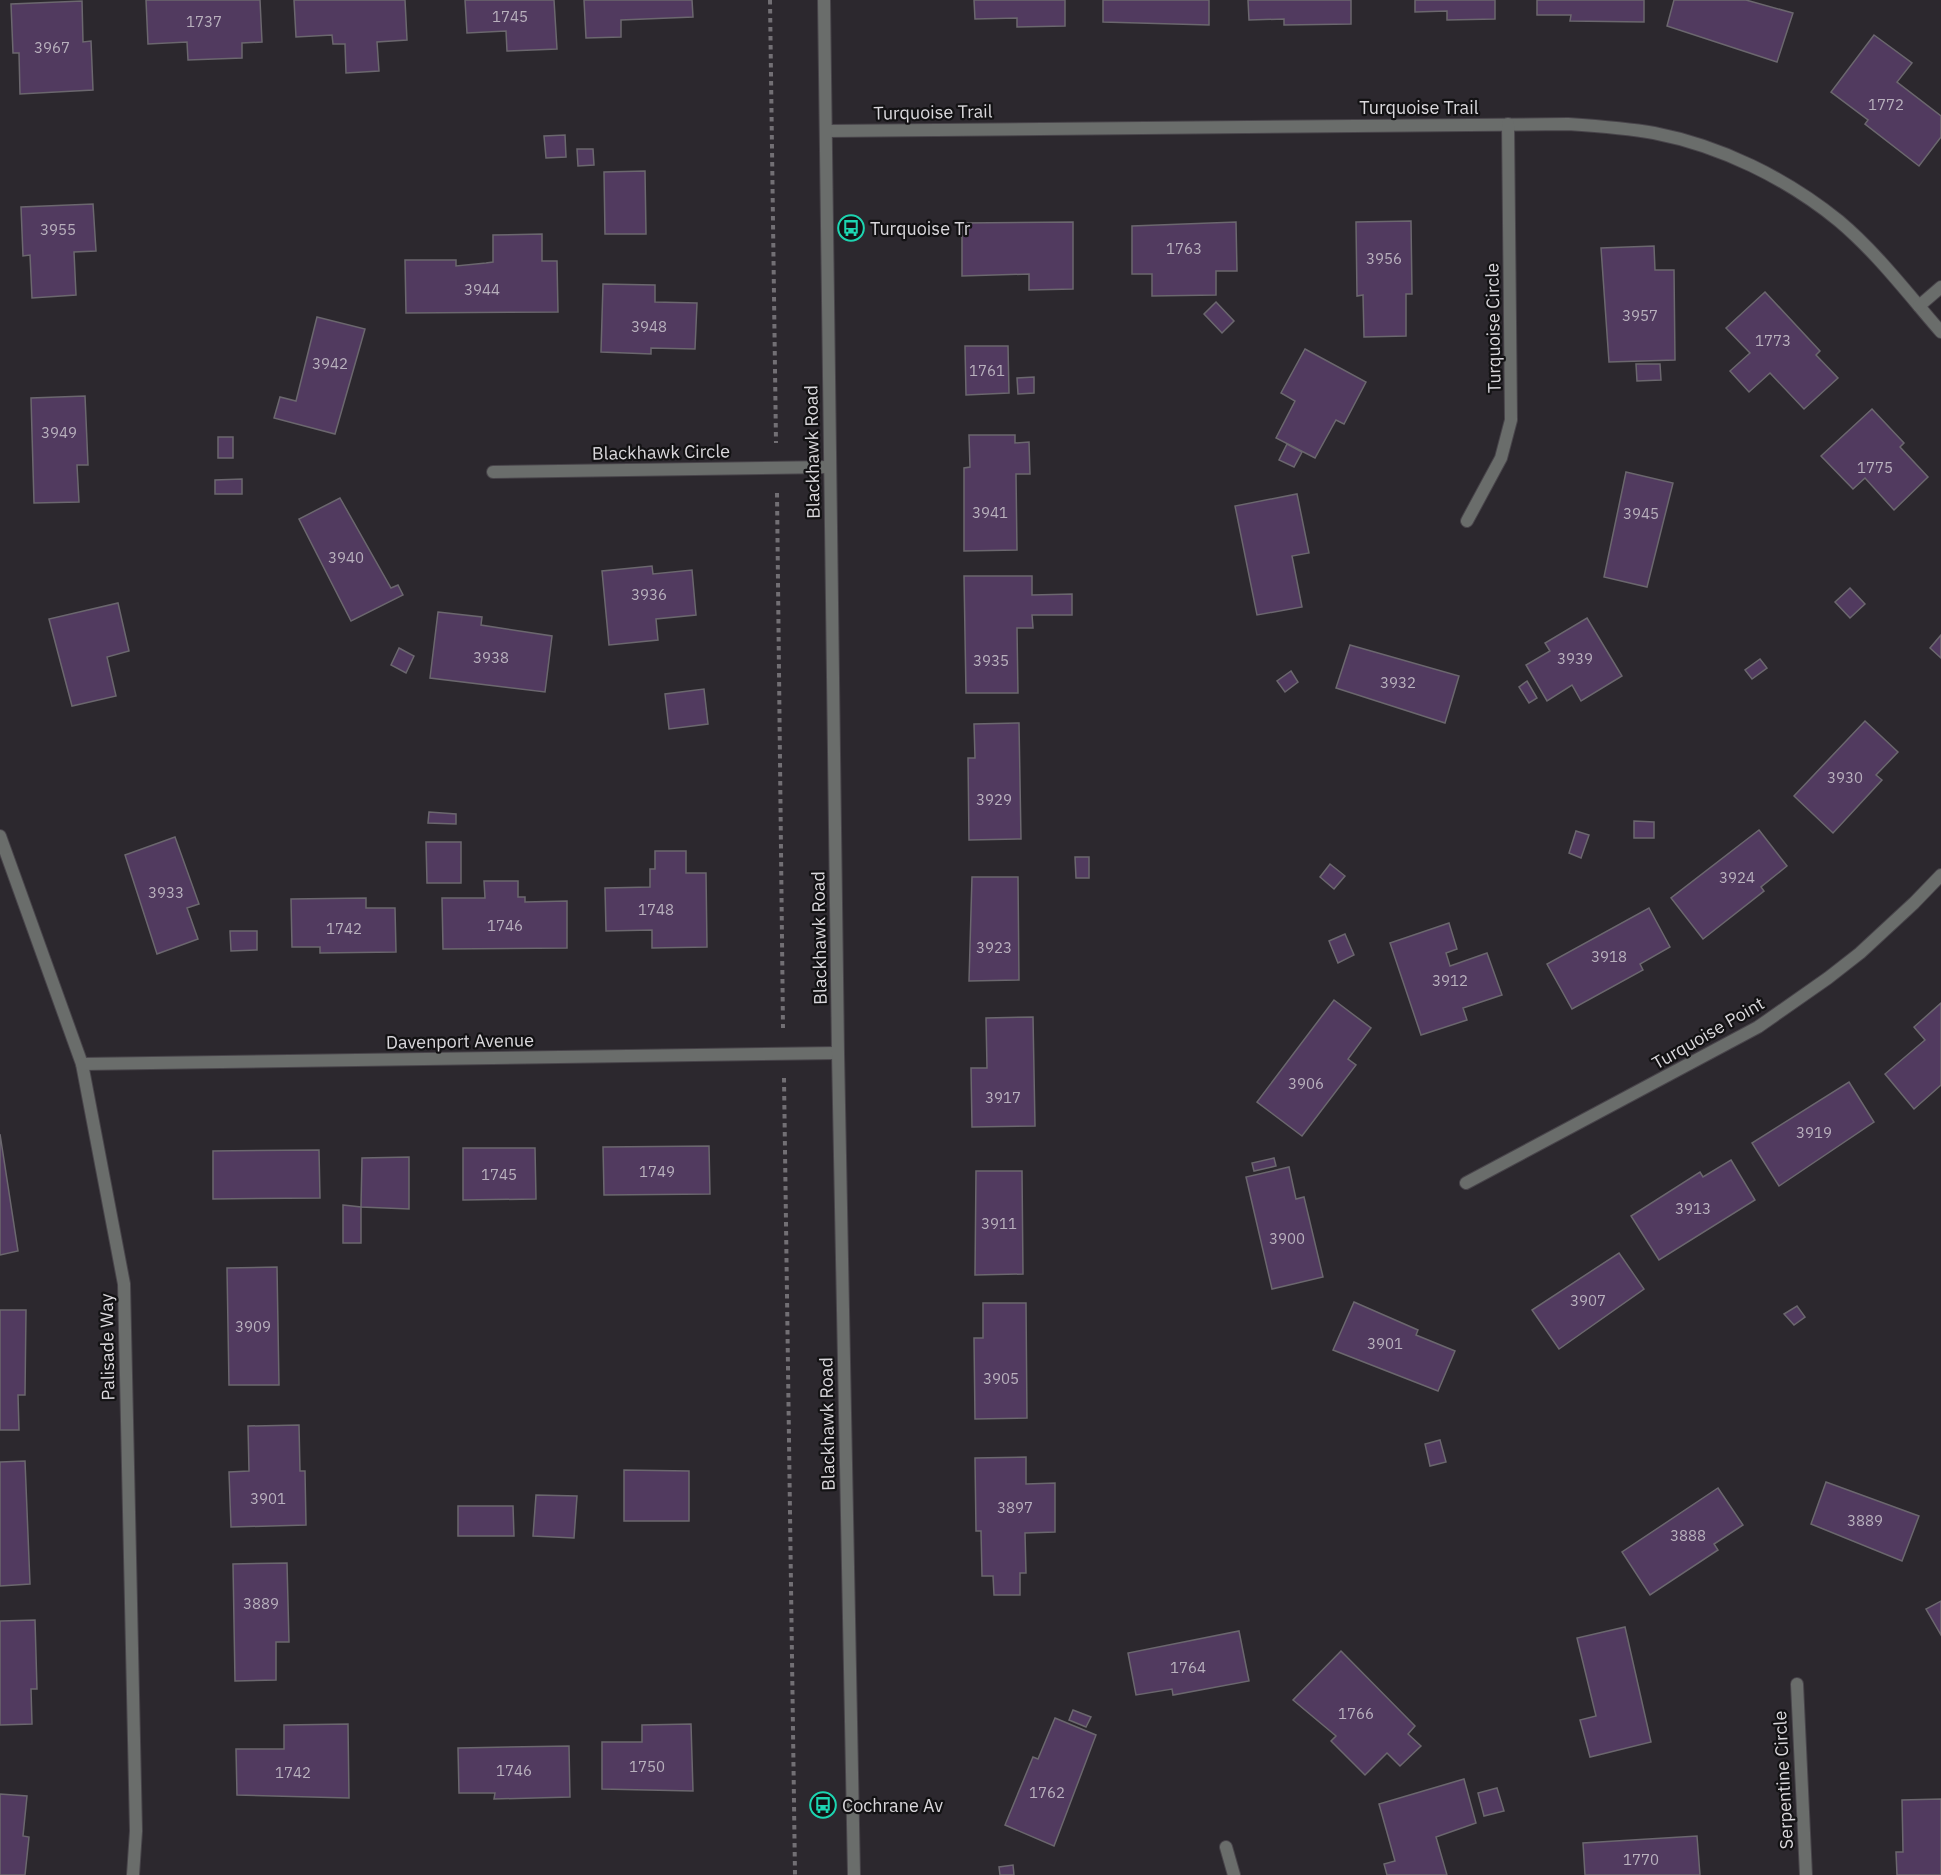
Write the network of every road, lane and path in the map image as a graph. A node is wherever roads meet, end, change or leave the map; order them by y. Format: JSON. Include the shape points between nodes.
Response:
{"nodes":[{"id":1,"x":770,"y":0,"type":"edge"},
{"id":2,"x":824,"y":0,"type":"edge"},
{"id":3,"x":1508,"y":124,"type":"junction"},
{"id":4,"x":826,"y":131,"type":"junction"},
{"id":5,"x":1941,"y":286,"type":"edge"},
{"id":6,"x":1919,"y":306,"type":"junction"},
{"id":7,"x":1941,"y":332,"type":"edge"},
{"id":8,"x":830,"y":467,"type":"junction"},
{"id":9,"x":776,"y":468,"type":"junction"},
{"id":10,"x":493,"y":472,"type":"dead end"},
{"id":11,"x":1467,"y":521,"type":"dead end"},
{"id":12,"x":0,"y":836,"type":"edge"},
{"id":13,"x":1941,"y":875,"type":"edge"},
{"id":14,"x":838,"y":1053,"type":"junction"},
{"id":15,"x":783,"y":1054,"type":"junction"},
{"id":16,"x":82,"y":1064,"type":"junction"},
{"id":17,"x":1466,"y":1183,"type":"dead end"},
{"id":18,"x":1797,"y":1684,"type":"dead end"},
{"id":19,"x":1226,"y":1847,"type":"dead end"},
{"id":20,"x":133,"y":1875,"type":"edge"},
{"id":21,"x":795,"y":1875,"type":"edge"},
{"id":22,"x":854,"y":1875,"type":"edge"},
{"id":23,"x":1234,"y":1875,"type":"edge"},
{"id":24,"x":1806,"y":1875,"type":"edge"}],
"edges":[{"from":1,"to":9,"type":"path"},
{"from":2,"to":4,"type":"street","name":"Blackhawk Road"},
{"from":3,"to":4,"type":"street","name":"Turquoise Trail"},
{"from":3,"to":6,"type":"street","name":"Turquoise Trail","via":[[1634,130],[1739,159],[1814,202],[1840,222]]},
{"from":3,"to":11,"type":"street","name":"Turquoise Circle","via":[[1511,420],[1501,459]]},
{"from":4,"to":8,"type":"street","name":"Blackhawk Road"},
{"from":5,"to":6,"type":"street"},
{"from":6,"to":7,"type":"street","name":"Turquoise Trail"},
{"from":8,"to":9,"type":"street","name":"Blackhawk Circle"},
{"from":8,"to":14,"type":"street","name":"Blackhawk Road"},
{"from":9,"to":10,"type":"street","name":"Blackhawk Circle"},
{"from":9,"to":15,"type":"path"},
{"from":12,"to":16,"type":"street","name":"Palisade Way"},
{"from":13,"to":17,"type":"street","name":"Turquoise Point","via":[[1860,953],[1758,1027]]},
{"from":14,"to":15,"type":"street","name":"Davenport Avenue"},
{"from":14,"to":22,"type":"street","name":"Blackhawk Road"},
{"from":15,"to":16,"type":"street","name":"Davenport Avenue"},
{"from":15,"to":21,"type":"path"},
{"from":16,"to":20,"type":"street","name":"Palisade Way","via":[[124,1284],[136,1831]]},
{"from":18,"to":24,"type":"street","name":"Serpentine Circle"},
{"from":19,"to":23,"type":"street"}]}
